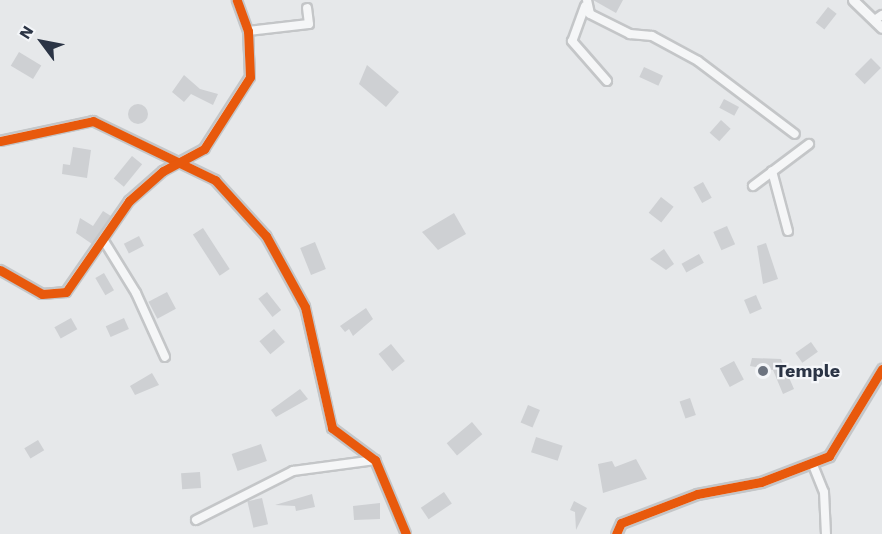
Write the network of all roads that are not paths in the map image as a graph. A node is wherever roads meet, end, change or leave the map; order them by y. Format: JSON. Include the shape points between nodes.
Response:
{"nodes":[{"id":1,"x":237,"y":0,"type":"edge"},
{"id":2,"x":853,"y":0,"type":"edge"},
{"id":3,"x":586,"y":3,"type":"edge"},
{"id":4,"x":307,"y":8,"type":"dead end"},
{"id":5,"x":879,"y":17,"type":"edge"},
{"id":6,"x":882,"y":28,"type":"edge"},
{"id":7,"x":248,"y":31,"type":"junction"},
{"id":8,"x":607,"y":81,"type":"dead end"},
{"id":9,"x":795,"y":134,"type":"dead end"},
{"id":10,"x":0,"y":141,"type":"edge"},
{"id":11,"x":809,"y":144,"type":"dead end"},
{"id":12,"x":176,"y":164,"type":"junction"},
{"id":13,"x":772,"y":171,"type":"junction"},
{"id":14,"x":753,"y":186,"type":"dead end"},
{"id":15,"x":788,"y":231,"type":"dead end"},
{"id":16,"x":104,"y":241,"type":"junction"},
{"id":17,"x":0,"y":270,"type":"edge"},
{"id":18,"x":165,"y":357,"type":"dead end"},
{"id":19,"x":882,"y":369,"type":"edge"},
{"id":20,"x":375,"y":460,"type":"junction"},
{"id":21,"x":813,"y":465,"type":"junction"},
{"id":22,"x":196,"y":520,"type":"dead end"},
{"id":23,"x":406,"y":534,"type":"edge"},
{"id":24,"x":616,"y":534,"type":"edge"},
{"id":25,"x":826,"y":534,"type":"edge"}],
"edges":[{"from":1,"to":7,"type":"street"},
{"from":2,"to":5,"type":"street"},
{"from":3,"to":8,"type":"street","via":[[572,41]]},
{"from":3,"to":9,"type":"street","via":[[630,34],[652,36],[698,61]]},
{"from":4,"to":7,"type":"street","via":[[309,24]]},
{"from":5,"to":6,"type":"street"},
{"from":7,"to":12,"type":"street","via":[[250,77],[226,122],[204,149]]},
{"from":10,"to":12,"type":"street","via":[[93,121]]},
{"from":11,"to":13,"type":"street"},
{"from":12,"to":16,"type":"street","via":[[129,201]]},
{"from":12,"to":20,"type":"street","via":[[215,180],[266,236],[305,307],[332,428]]},
{"from":13,"to":14,"type":"street"},
{"from":13,"to":15,"type":"street"},
{"from":16,"to":17,"type":"street","via":[[83,272],[56,297]]},
{"from":16,"to":18,"type":"street","via":[[136,293]]},
{"from":19,"to":21,"type":"street","via":[[840,443]]},
{"from":20,"to":22,"type":"street","via":[[293,471]]},
{"from":20,"to":23,"type":"street"},
{"from":21,"to":24,"type":"street","via":[[697,494],[621,523]]},
{"from":21,"to":25,"type":"street","via":[[824,492]]}]}
